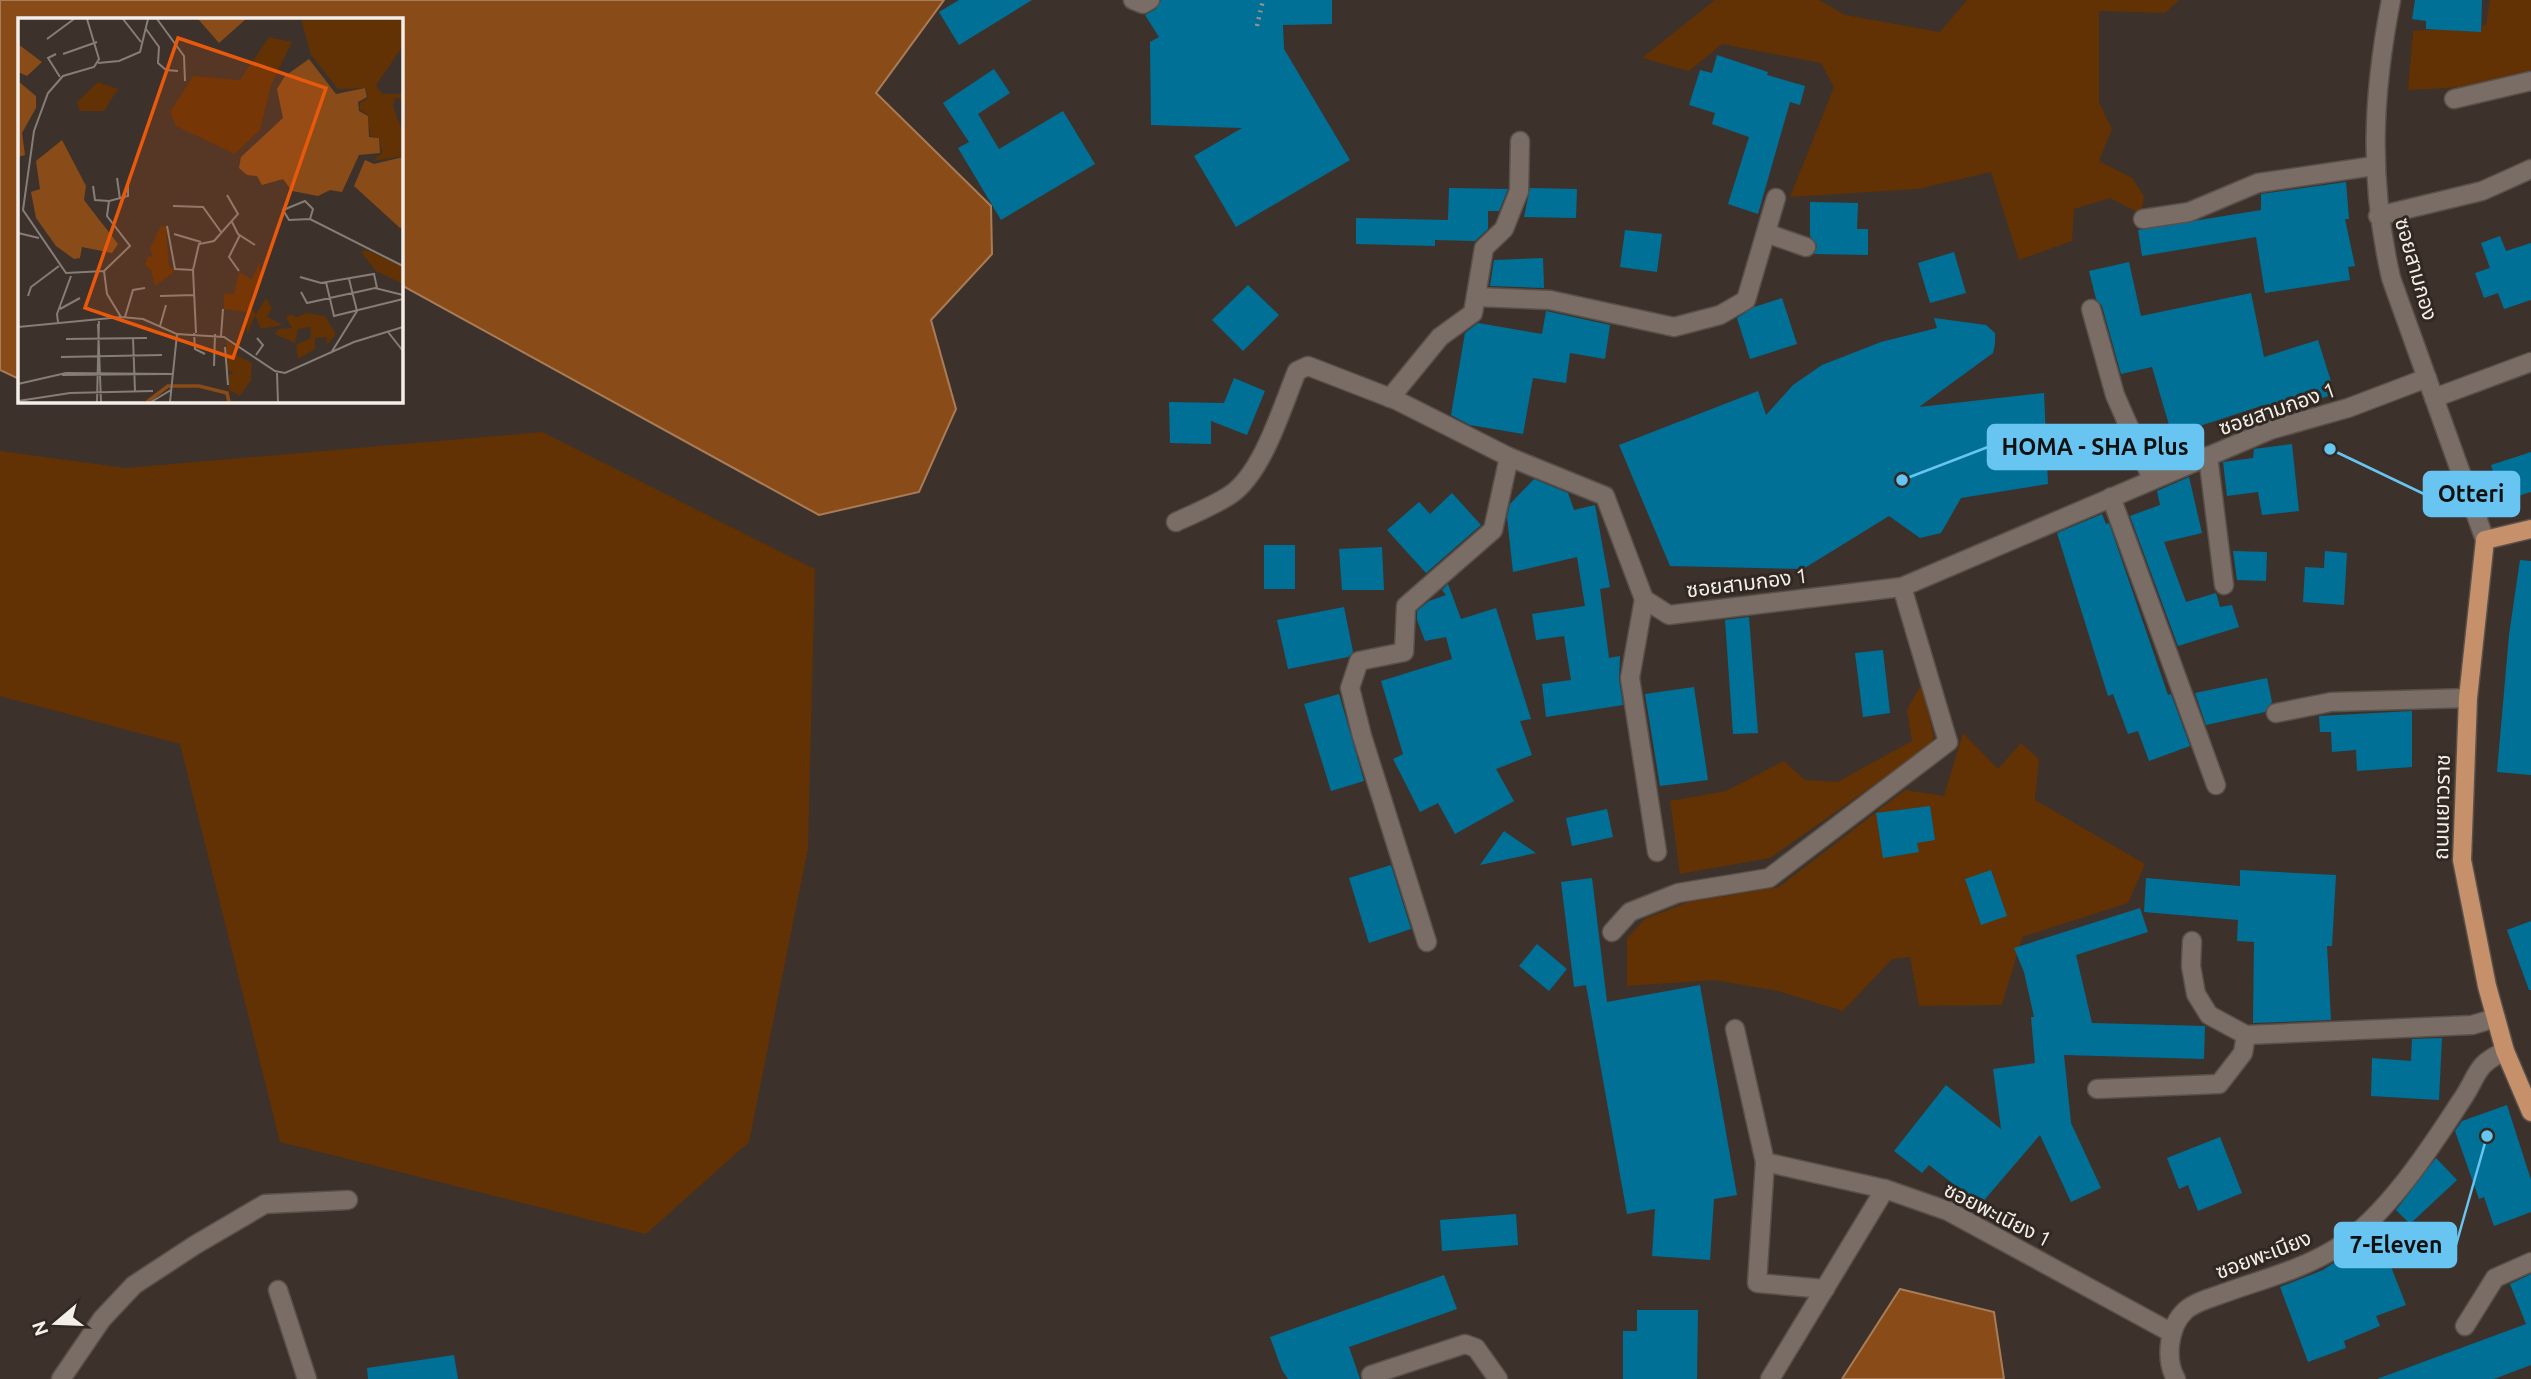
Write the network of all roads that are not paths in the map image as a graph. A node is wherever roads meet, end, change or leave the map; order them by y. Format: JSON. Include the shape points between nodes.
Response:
{"nodes":[{"id":1,"x":1133,"y":0,"type":"edge"},
{"id":2,"x":1150,"y":0,"type":"edge"},
{"id":3,"x":2390,"y":0,"type":"edge"},
{"id":4,"x":2531,"y":81,"type":"edge"},
{"id":5,"x":2454,"y":99,"type":"dead end"},
{"id":6,"x":1520,"y":141,"type":"dead end"},
{"id":7,"x":2374,"y":166,"type":"junction"},
{"id":8,"x":2531,"y":169,"type":"edge"},
{"id":9,"x":1776,"y":198,"type":"dead end"},
{"id":10,"x":2378,"y":216,"type":"junction"},
{"id":11,"x":2143,"y":219,"type":"dead end"},
{"id":12,"x":1766,"y":233,"type":"junction"},
{"id":13,"x":1807,"y":247,"type":"dead end"},
{"id":14,"x":1476,"y":298,"type":"junction"},
{"id":15,"x":2091,"y":309,"type":"dead end"},
{"id":16,"x":2531,"y":362,"type":"edge"},
{"id":17,"x":2427,"y":378,"type":"junction"},
{"id":18,"x":1390,"y":398,"type":"junction"},
{"id":19,"x":2434,"y":398,"type":"junction"},
{"id":20,"x":2208,"y":456,"type":"junction"},
{"id":21,"x":1509,"y":457,"type":"junction"},
{"id":22,"x":2152,"y":479,"type":"junction"},
{"id":23,"x":2111,"y":497,"type":"junction"},
{"id":24,"x":1176,"y":523,"type":"dead end"},
{"id":25,"x":2531,"y":528,"type":"edge"},
{"id":26,"x":2485,"y":540,"type":"junction"},
{"id":27,"x":2224,"y":585,"type":"dead end"},
{"id":28,"x":1902,"y":587,"type":"junction"},
{"id":29,"x":1644,"y":599,"type":"junction"},
{"id":30,"x":2468,"y":698,"type":"junction"},
{"id":31,"x":2276,"y":713,"type":"dead end"},
{"id":32,"x":2216,"y":785,"type":"dead end"},
{"id":33,"x":1657,"y":852,"type":"dead end"},
{"id":34,"x":1612,"y":932,"type":"dead end"},
{"id":35,"x":2192,"y":941,"type":"dead end"},
{"id":36,"x":1427,"y":942,"type":"dead end"},
{"id":37,"x":2496,"y":1018,"type":"junction"},
{"id":38,"x":1735,"y":1029,"type":"dead end"},
{"id":39,"x":2245,"y":1035,"type":"junction"},
{"id":40,"x":2505,"y":1051,"type":"junction"},
{"id":41,"x":2097,"y":1089,"type":"dead end"},
{"id":42,"x":2531,"y":1112,"type":"edge"},
{"id":43,"x":1765,"y":1162,"type":"junction"},
{"id":44,"x":1885,"y":1189,"type":"junction"},
{"id":45,"x":348,"y":1199,"type":"dead end"},
{"id":46,"x":2531,"y":1262,"type":"edge"},
{"id":47,"x":1825,"y":1289,"type":"junction"},
{"id":48,"x":278,"y":1290,"type":"dead end"},
{"id":49,"x":2465,"y":1326,"type":"dead end"},
{"id":50,"x":2172,"y":1333,"type":"junction"},
{"id":51,"x":1371,"y":1375,"type":"dead end"},
{"id":52,"x":61,"y":1379,"type":"edge"},
{"id":53,"x":307,"y":1379,"type":"edge"},
{"id":54,"x":1498,"y":1379,"type":"edge"},
{"id":55,"x":1770,"y":1379,"type":"edge"},
{"id":56,"x":2176,"y":1379,"type":"edge"}],
"edges":[{"from":1,"to":2,"type":"street","via":[[1143,4]]},
{"from":3,"to":7,"type":"street","name":"ซอยสามกอง"},
{"from":4,"to":5,"type":"street"},
{"from":6,"to":14,"type":"street","via":[[1519,191],[1504,229],[1484,248]]},
{"from":7,"to":10,"type":"street","name":"ซอยสามกอง"},
{"from":7,"to":11,"type":"street","via":[[2259,183],[2189,212]]},
{"from":8,"to":10,"type":"street","via":[[2482,191]]},
{"from":9,"to":12,"type":"street"},
{"from":10,"to":17,"type":"street","name":"ซอยสามกอง","via":[[2391,278]]},
{"from":12,"to":13,"type":"street"},
{"from":12,"to":14,"type":"street","via":[[1746,300],[1696,324],[1674,327],[1549,300]]},
{"from":14,"to":18,"type":"street","via":[[1474,313],[1440,337]]},
{"from":15,"to":22,"type":"street","via":[[2123,418]]},
{"from":16,"to":19,"type":"street"},
{"from":17,"to":19,"type":"street","name":"ซอยสามกอง"},
{"from":17,"to":20,"type":"street","name":"ซอยสามกอง 1","via":[[2348,408],[2270,430]]},
{"from":18,"to":21,"type":"street"},
{"from":18,"to":24,"type":"street","via":[[1318,369],[1301,368],[1244,483]]},
{"from":19,"to":26,"type":"street","name":"ซอยสามกอง"},
{"from":20,"to":22,"type":"street","name":"ซอยสามกอง 1"},
{"from":20,"to":27,"type":"street"},
{"from":21,"to":29,"type":"street","via":[[1605,496]]},
{"from":21,"to":36,"type":"street","via":[[1493,530],[1406,606],[1404,652],[1359,662],[1350,688]]},
{"from":22,"to":23,"type":"street","name":"ซอยสามกอง 1"},
{"from":23,"to":28,"type":"street","name":"ซอยสามกอง 1"},
{"from":23,"to":32,"type":"street"},
{"from":25,"to":26,"type":"main road"},
{"from":26,"to":30,"type":"main road","name":"ถนนเยาวราช"},
{"from":28,"to":29,"type":"street","name":"ซอยสามกอง 1","via":[[1669,615]]},
{"from":28,"to":34,"type":"street","via":[[1948,742],[1769,878],[1678,893],[1630,912]]},
{"from":29,"to":33,"type":"street","via":[[1630,678]]},
{"from":30,"to":31,"type":"street","via":[[2331,702]]},
{"from":30,"to":37,"type":"main road","name":"ถนนเยาวราช","via":[[2462,860]]},
{"from":35,"to":39,"type":"street","via":[[2196,994],[2209,1015]]},
{"from":37,"to":39,"type":"street","via":[[2472,1025]]},
{"from":37,"to":40,"type":"main road","name":"ถนนเยาวราช"},
{"from":38,"to":43,"type":"street"},
{"from":39,"to":41,"type":"street","via":[[2243,1053],[2219,1084]]},
{"from":40,"to":42,"type":"main road","name":"ถนนเยาวราช"},
{"from":40,"to":50,"type":"street","name":"ซอยพะเนียง","via":[[2483,1061],[2433,1140],[2356,1235],[2288,1272],[2186,1310]]},
{"from":43,"to":44,"type":"street","name":"ซอยพะเนียง 1"},
{"from":43,"to":47,"type":"street","via":[[1757,1283]]},
{"from":44,"to":47,"type":"street"},
{"from":44,"to":50,"type":"street","name":"ซอยพะเนียง 1","via":[[1948,1211]]},
{"from":45,"to":52,"type":"street","via":[[265,1203],[195,1245],[134,1285],[102,1319]]},
{"from":46,"to":49,"type":"street","via":[[2496,1278]]},
{"from":47,"to":55,"type":"street"},
{"from":48,"to":53,"type":"street"},
{"from":50,"to":56,"type":"street","via":[[2170,1368]]},
{"from":51,"to":54,"type":"street","via":[[1461,1345],[1476,1348]]}]}
